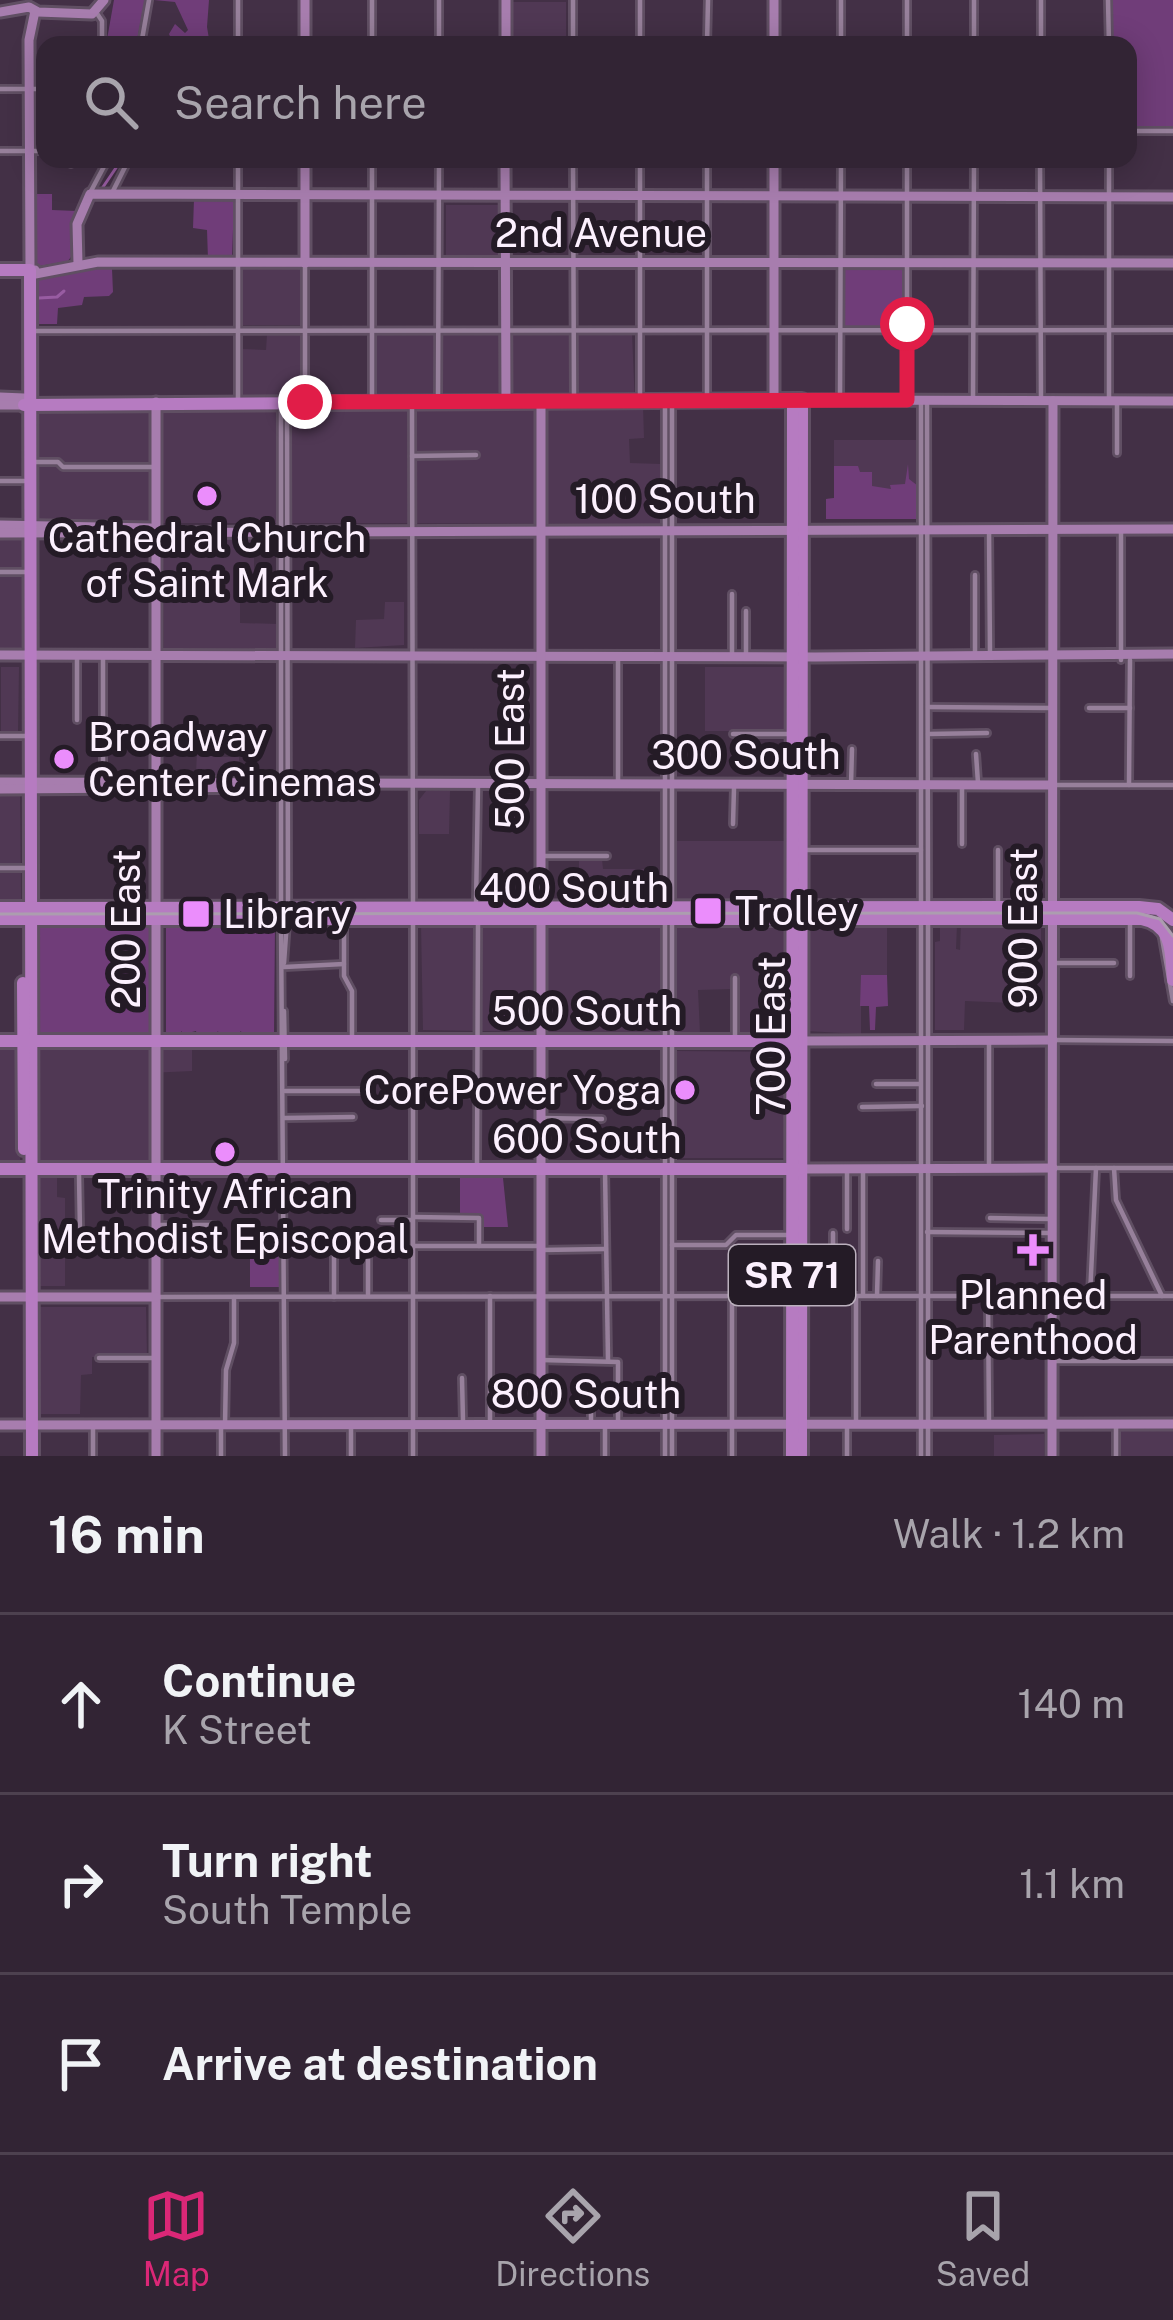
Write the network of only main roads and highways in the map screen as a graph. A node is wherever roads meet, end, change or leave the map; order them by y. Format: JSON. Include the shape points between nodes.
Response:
{"nodes":[{"id":1,"x":0,"y":273,"type":"edge"},
{"id":2,"x":27,"y":273,"type":"junction"},
{"id":3,"x":27,"y":401,"type":"junction"},
{"id":4,"x":28,"y":529,"type":"junction"},
{"id":5,"x":28,"y":656,"type":"junction"},
{"id":6,"x":797,"y":657,"type":"junction"},
{"id":7,"x":797,"y":784,"type":"junction"},
{"id":8,"x":28,"y":785,"type":"junction"},
{"id":9,"x":0,"y":908,"type":"edge"},
{"id":10,"x":797,"y":912,"type":"junction"},
{"id":11,"x":925,"y":912,"type":"junction"},
{"id":12,"x":284,"y":913,"type":"junction"},
{"id":13,"x":413,"y":913,"type":"junction"},
{"id":14,"x":1053,"y":913,"type":"junction"},
{"id":15,"x":28,"y":914,"type":"junction"},
{"id":16,"x":0,"y":919,"type":"edge"},
{"id":17,"x":1173,"y":920,"type":"edge"},
{"id":18,"x":1173,"y":980,"type":"edge"},
{"id":19,"x":0,"y":1041,"type":"edge"},
{"id":20,"x":28,"y":1041,"type":"junction"},
{"id":21,"x":797,"y":1041,"type":"junction"},
{"id":22,"x":0,"y":1169,"type":"edge"},
{"id":23,"x":28,"y":1169,"type":"junction"},
{"id":24,"x":797,"y":1169,"type":"junction"},
{"id":25,"x":797,"y":1296,"type":"junction"},
{"id":26,"x":796,"y":1424,"type":"junction"},
{"id":27,"x":28,"y":1456,"type":"edge"},
{"id":28,"x":796,"y":1456,"type":"edge"}],
"edges":[{"from":1,"to":2,"type":"main road"},
{"from":2,"to":3,"type":"main road"},
{"from":2,"to":3,"type":"main road"},
{"from":3,"to":4,"type":"main road"},
{"from":3,"to":4,"type":"main road"},
{"from":3,"to":6,"type":"main road","name":"700 East","via":[[797,400]]},
{"from":4,"to":5,"type":"main road"},
{"from":4,"to":5,"type":"main road"},
{"from":5,"to":8,"type":"main road"},
{"from":5,"to":8,"type":"main road"},
{"from":6,"to":7,"type":"main road","name":"700 East"},
{"from":6,"to":7,"type":"main road","name":"700 East"},
{"from":7,"to":10,"type":"main road","name":"700 East"},
{"from":7,"to":10,"type":"main road","name":"700 East"},
{"from":8,"to":15,"type":"main road"},
{"from":8,"to":15,"type":"main road"},
{"from":9,"to":15,"type":"main road","name":"400 South"},
{"from":10,"to":11,"type":"main road","name":"400 South"},
{"from":10,"to":13,"type":"main road","name":"400 South"},
{"from":10,"to":21,"type":"main road","name":"700 East","number":"SR 71"},
{"from":11,"to":14,"type":"main road","name":"400 South"},
{"from":11,"to":14,"type":"main road","name":"400 South"},
{"from":12,"to":13,"type":"main road","name":"400 South"},
{"from":12,"to":13,"type":"main road","name":"400 South"},
{"from":12,"to":15,"type":"main road","name":"400 South"},
{"from":14,"to":17,"type":"main road","name":"400 South","via":[[1146,907]]},
{"from":14,"to":18,"type":"main road","name":"400 South","via":[[1156,922],[1168,937]]},
{"from":15,"to":16,"type":"main road","name":"400 South"},
{"from":15,"to":20,"type":"main road"},
{"from":19,"to":20,"type":"main road","name":"500 South"},
{"from":20,"to":21,"type":"main road","name":"500 South"},
{"from":20,"to":23,"type":"main road"},
{"from":21,"to":24,"type":"main road","name":"700 East","number":"SR 71"},
{"from":22,"to":23,"type":"main road","name":"600 South"},
{"from":23,"to":24,"type":"main road","name":"600 South"},
{"from":23,"to":27,"type":"main road"},
{"from":24,"to":25,"type":"main road","name":"700 East","number":"SR 71"},
{"from":24,"to":25,"type":"main road","name":"700 East","number":"SR 71"},
{"from":25,"to":26,"type":"main road","name":"700 East","number":"SR 71"},
{"from":25,"to":26,"type":"main road","name":"700 East","number":"SR 71"},
{"from":26,"to":28,"type":"main road","name":"700 East","number":"SR 71"}]}
